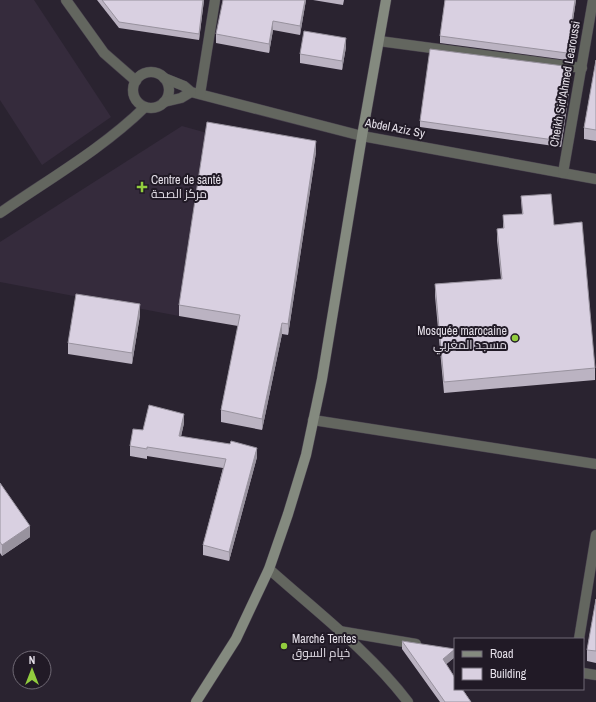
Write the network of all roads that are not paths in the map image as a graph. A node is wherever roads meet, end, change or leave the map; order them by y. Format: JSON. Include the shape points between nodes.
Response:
{"nodes":[{"id":1,"x":66,"y":0,"type":"edge"},
{"id":2,"x":214,"y":0,"type":"edge"},
{"id":3,"x":386,"y":0,"type":"edge"},
{"id":4,"x":593,"y":0,"type":"edge"},
{"id":5,"x":378,"y":41,"type":"junction"},
{"id":6,"x":582,"y":68,"type":"junction"},
{"id":7,"x":164,"y":78,"type":"junction"},
{"id":8,"x":136,"y":82,"type":"junction"},
{"id":9,"x":196,"y":93,"type":"junction"},
{"id":10,"x":164,"y":102,"type":"junction"},
{"id":11,"x":145,"y":107,"type":"junction"},
{"id":12,"x":362,"y":136,"type":"junction"},
{"id":13,"x":564,"y":173,"type":"junction"},
{"id":14,"x":596,"y":179,"type":"edge"},
{"id":15,"x":0,"y":213,"type":"edge"},
{"id":16,"x":313,"y":420,"type":"junction"},
{"id":17,"x":596,"y":464,"type":"edge"},
{"id":18,"x":596,"y":535,"type":"edge"},
{"id":19,"x":269,"y":569,"type":"junction"},
{"id":20,"x":592,"y":578,"type":"edge"},
{"id":21,"x":339,"y":631,"type":"junction"},
{"id":22,"x":578,"y":638,"type":"edge"},
{"id":23,"x":424,"y":646,"type":"edge"},
{"id":24,"x":584,"y":673,"type":"edge"},
{"id":25,"x":596,"y":675,"type":"edge"},
{"id":26,"x":196,"y":702,"type":"edge"},
{"id":27,"x":408,"y":702,"type":"edge"}],
"edges":[{"from":1,"to":8,"type":"street","via":[[104,54]]},
{"from":2,"to":9,"type":"street"},
{"from":3,"to":5,"type":"street"},
{"from":4,"to":6,"type":"street","name":"Cheikh Sid'Ahmed Learoussi"},
{"from":5,"to":6,"type":"street"},
{"from":5,"to":12,"type":"street"},
{"from":6,"to":13,"type":"street","name":"Cheikh Sid'Ahmed Learoussi"},
{"from":7,"to":8,"type":"street","via":[[152,73],[140,77]]},
{"from":7,"to":9,"type":"street","name":"Abdel Aziz Sy"},
{"from":7,"to":10,"type":"street","via":[[168,88]]},
{"from":8,"to":11,"type":"street","via":[[136,99]]},
{"from":9,"to":10,"type":"street"},
{"from":9,"to":12,"type":"street","name":"Abdel Aziz Sy"},
{"from":10,"to":11,"type":"street","via":[[155,108]]},
{"from":11,"to":15,"type":"street","via":[[126,126],[102,144]]},
{"from":12,"to":13,"type":"street","name":"Abdel Aziz Sy"},
{"from":12,"to":16,"type":"street"},
{"from":13,"to":14,"type":"street","name":"Abdel Aziz Sy"},
{"from":16,"to":17,"type":"street"},
{"from":16,"to":19,"type":"street","via":[[306,455]]},
{"from":18,"to":20,"type":"street"},
{"from":19,"to":21,"type":"street"},
{"from":19,"to":26,"type":"street","via":[[236,639]]},
{"from":20,"to":22,"type":"street"},
{"from":21,"to":23,"type":"street"},
{"from":21,"to":27,"type":"street","via":[[373,662]]},
{"from":24,"to":25,"type":"street"}]}
